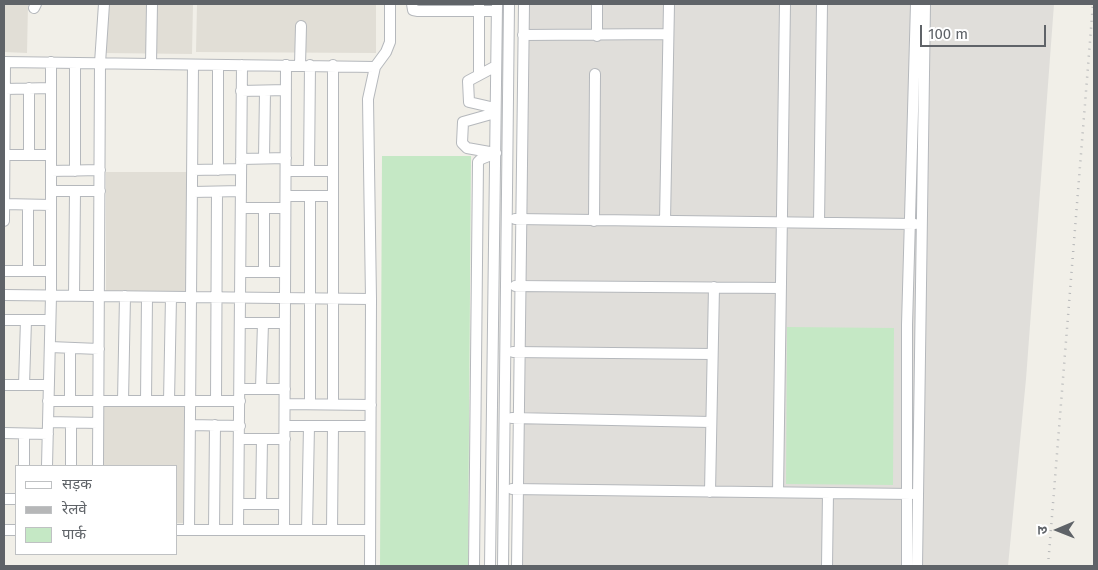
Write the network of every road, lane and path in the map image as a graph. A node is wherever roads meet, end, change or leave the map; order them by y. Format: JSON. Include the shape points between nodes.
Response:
{"nodes":[{"id":1,"x":104,"y":4,"type":"edge"},
{"id":2,"x":152,"y":4,"type":"edge"},
{"id":3,"x":390,"y":4,"type":"edge"},
{"id":4,"x":412,"y":4,"type":"edge"},
{"id":5,"x":510,"y":4,"type":"edge"},
{"id":6,"x":524,"y":4,"type":"edge"},
{"id":7,"x":597,"y":4,"type":"edge"},
{"id":8,"x":669,"y":4,"type":"edge"},
{"id":9,"x":785,"y":4,"type":"edge"},
{"id":10,"x":822,"y":4,"type":"edge"},
{"id":11,"x":916,"y":4,"type":"edge"},
{"id":12,"x":925,"y":4,"type":"edge"},
{"id":13,"x":453,"y":7,"type":"edge"},
{"id":14,"x":479,"y":7,"type":"edge"},
{"id":15,"x":497,"y":8,"type":"edge"},
{"id":16,"x":301,"y":26,"type":"dead end"},
{"id":17,"x":668,"y":34,"type":"junction"},
{"id":18,"x":523,"y":36,"type":"junction"},
{"id":19,"x":597,"y":36,"type":"junction"},
{"id":20,"x":4,"y":62,"type":"edge"},
{"id":21,"x":51,"y":62,"type":"junction"},
{"id":22,"x":75,"y":63,"type":"junction"},
{"id":23,"x":100,"y":63,"type":"junction"},
{"id":24,"x":151,"y":64,"type":"junction"},
{"id":25,"x":193,"y":65,"type":"junction"},
{"id":26,"x":218,"y":65,"type":"junction"},
{"id":27,"x":242,"y":65,"type":"junction"},
{"id":28,"x":305,"y":65,"type":"junction"},
{"id":29,"x":333,"y":65,"type":"junction"},
{"id":30,"x":286,"y":66,"type":"junction"},
{"id":31,"x":496,"y":66,"type":"junction"},
{"id":32,"x":374,"y":67,"type":"junction"},
{"id":33,"x":479,"y":74,"type":"junction"},
{"id":34,"x":596,"y":74,"type":"dead end"},
{"id":35,"x":5,"y":88,"type":"edge"},
{"id":36,"x":29,"y":88,"type":"junction"},
{"id":37,"x":51,"y":88,"type":"junction"},
{"id":38,"x":286,"y":90,"type":"junction"},
{"id":39,"x":241,"y":91,"type":"junction"},
{"id":40,"x":264,"y":91,"type":"junction"},
{"id":41,"x":495,"y":111,"type":"junction"},
{"id":42,"x":496,"y":153,"type":"junction"},
{"id":43,"x":28,"y":155,"type":"junction"},
{"id":44,"x":51,"y":155,"type":"junction"},
{"id":45,"x":4,"y":156,"type":"edge"},
{"id":46,"x":264,"y":158,"type":"junction"},
{"id":47,"x":286,"y":158,"type":"junction"},
{"id":48,"x":241,"y":164,"type":"junction"},
{"id":49,"x":4,"y":169,"type":"edge"},
{"id":50,"x":100,"y":170,"type":"junction"},
{"id":51,"x":193,"y":170,"type":"junction"},
{"id":52,"x":218,"y":170,"type":"junction"},
{"id":53,"x":51,"y":171,"type":"junction"},
{"id":54,"x":75,"y":171,"type":"junction"},
{"id":55,"x":286,"y":171,"type":"junction"},
{"id":56,"x":310,"y":171,"type":"junction"},
{"id":57,"x":333,"y":171,"type":"junction"},
{"id":58,"x":4,"y":190,"type":"edge"},
{"id":59,"x":51,"y":191,"type":"junction"},
{"id":60,"x":75,"y":191,"type":"junction"},
{"id":61,"x":100,"y":191,"type":"junction"},
{"id":62,"x":241,"y":191,"type":"junction"},
{"id":63,"x":193,"y":192,"type":"junction"},
{"id":64,"x":217,"y":192,"type":"junction"},
{"id":65,"x":286,"y":196,"type":"junction"},
{"id":66,"x":310,"y":196,"type":"junction"},
{"id":67,"x":333,"y":196,"type":"junction"},
{"id":68,"x":4,"y":204,"type":"edge"},
{"id":69,"x":28,"y":205,"type":"junction"},
{"id":70,"x":51,"y":205,"type":"junction"},
{"id":71,"x":241,"y":208,"type":"junction"},
{"id":72,"x":264,"y":208,"type":"junction"},
{"id":73,"x":286,"y":208,"type":"junction"},
{"id":74,"x":521,"y":219,"type":"junction"},
{"id":75,"x":495,"y":220,"type":"junction"},
{"id":76,"x":508,"y":220,"type":"junction"},
{"id":77,"x":4,"y":221,"type":"edge"},
{"id":78,"x":594,"y":221,"type":"junction"},
{"id":79,"x":665,"y":221,"type":"junction"},
{"id":80,"x":782,"y":223,"type":"junction"},
{"id":81,"x":819,"y":223,"type":"junction"},
{"id":82,"x":910,"y":224,"type":"junction"},
{"id":83,"x":921,"y":224,"type":"junction"},
{"id":84,"x":4,"y":271,"type":"edge"},
{"id":85,"x":28,"y":271,"type":"junction"},
{"id":86,"x":51,"y":271,"type":"junction"},
{"id":87,"x":241,"y":272,"type":"junction"},
{"id":88,"x":264,"y":272,"type":"junction"},
{"id":89,"x":285,"y":272,"type":"junction"},
{"id":90,"x":507,"y":286,"type":"junction"},
{"id":91,"x":520,"y":286,"type":"junction"},
{"id":92,"x":714,"y":287,"type":"junction"},
{"id":93,"x":781,"y":288,"type":"junction"},
{"id":94,"x":4,"y":295,"type":"edge"},
{"id":95,"x":51,"y":296,"type":"junction"},
{"id":96,"x":74,"y":296,"type":"junction"},
{"id":97,"x":99,"y":296,"type":"junction"},
{"id":98,"x":125,"y":296,"type":"junction"},
{"id":99,"x":147,"y":297,"type":"junction"},
{"id":100,"x":171,"y":297,"type":"junction"},
{"id":101,"x":193,"y":297,"type":"junction"},
{"id":102,"x":217,"y":298,"type":"junction"},
{"id":103,"x":241,"y":298,"type":"junction"},
{"id":104,"x":285,"y":298,"type":"junction"},
{"id":105,"x":310,"y":298,"type":"junction"},
{"id":106,"x":333,"y":299,"type":"junction"},
{"id":107,"x":371,"y":299,"type":"junction"},
{"id":108,"x":4,"y":320,"type":"edge"},
{"id":109,"x":26,"y":320,"type":"junction"},
{"id":110,"x":50,"y":320,"type":"junction"},
{"id":111,"x":241,"y":323,"type":"junction"},
{"id":112,"x":262,"y":323,"type":"junction"},
{"id":113,"x":285,"y":323,"type":"junction"},
{"id":114,"x":50,"y":347,"type":"junction"},
{"id":115,"x":70,"y":348,"type":"junction"},
{"id":116,"x":99,"y":348,"type":"junction"},
{"id":117,"x":506,"y":352,"type":"junction"},
{"id":118,"x":520,"y":352,"type":"junction"},
{"id":119,"x":712,"y":354,"type":"junction"},
{"id":120,"x":4,"y":385,"type":"edge"},
{"id":121,"x":24,"y":385,"type":"junction"},
{"id":122,"x":49,"y":385,"type":"junction"},
{"id":123,"x":285,"y":388,"type":"junction"},
{"id":124,"x":240,"y":389,"type":"junction"},
{"id":125,"x":261,"y":389,"type":"junction"},
{"id":126,"x":48,"y":401,"type":"junction"},
{"id":127,"x":70,"y":401,"type":"junction"},
{"id":128,"x":98,"y":401,"type":"junction"},
{"id":129,"x":123,"y":401,"type":"junction"},
{"id":130,"x":146,"y":401,"type":"junction"},
{"id":131,"x":169,"y":401,"type":"junction"},
{"id":132,"x":191,"y":401,"type":"junction"},
{"id":133,"x":216,"y":401,"type":"junction"},
{"id":134,"x":240,"y":402,"type":"junction"},
{"id":135,"x":285,"y":404,"type":"junction"},
{"id":136,"x":310,"y":404,"type":"junction"},
{"id":137,"x":333,"y":404,"type":"junction"},
{"id":138,"x":371,"y":405,"type":"junction"},
{"id":139,"x":505,"y":418,"type":"junction"},
{"id":140,"x":519,"y":418,"type":"junction"},
{"id":141,"x":48,"y":422,"type":"junction"},
{"id":142,"x":71,"y":422,"type":"junction"},
{"id":143,"x":711,"y":422,"type":"junction"},
{"id":144,"x":98,"y":423,"type":"junction"},
{"id":145,"x":191,"y":425,"type":"junction"},
{"id":146,"x":215,"y":425,"type":"junction"},
{"id":147,"x":240,"y":426,"type":"junction"},
{"id":148,"x":285,"y":426,"type":"junction"},
{"id":149,"x":309,"y":426,"type":"junction"},
{"id":150,"x":333,"y":426,"type":"junction"},
{"id":151,"x":370,"y":426,"type":"junction"},
{"id":152,"x":4,"y":433,"type":"edge"},
{"id":153,"x":24,"y":434,"type":"junction"},
{"id":154,"x":48,"y":434,"type":"junction"},
{"id":155,"x":239,"y":439,"type":"junction"},
{"id":156,"x":262,"y":439,"type":"junction"},
{"id":157,"x":285,"y":439,"type":"junction"},
{"id":158,"x":24,"y":465,"type":"edge"},
{"id":159,"x":47,"y":465,"type":"edge"},
{"id":160,"x":71,"y":465,"type":"edge"},
{"id":161,"x":98,"y":465,"type":"edge"},
{"id":162,"x":490,"y":489,"type":"junction"},
{"id":163,"x":504,"y":489,"type":"junction"},
{"id":164,"x":518,"y":489,"type":"junction"},
{"id":165,"x":710,"y":492,"type":"junction"},
{"id":166,"x":778,"y":492,"type":"junction"},
{"id":167,"x":828,"y":493,"type":"junction"},
{"id":168,"x":907,"y":494,"type":"junction"},
{"id":169,"x":918,"y":494,"type":"junction"},
{"id":170,"x":238,"y":504,"type":"junction"},
{"id":171,"x":261,"y":504,"type":"junction"},
{"id":172,"x":284,"y":504,"type":"junction"},
{"id":173,"x":178,"y":530,"type":"edge"},
{"id":174,"x":189,"y":530,"type":"junction"},
{"id":175,"x":214,"y":530,"type":"junction"},
{"id":176,"x":238,"y":530,"type":"junction"},
{"id":177,"x":284,"y":530,"type":"junction"},
{"id":178,"x":307,"y":530,"type":"junction"},
{"id":179,"x":332,"y":530,"type":"junction"},
{"id":180,"x":370,"y":530,"type":"junction"},
{"id":181,"x":370,"y":566,"type":"edge"},
{"id":182,"x":474,"y":566,"type":"edge"},
{"id":183,"x":490,"y":566,"type":"edge"},
{"id":184,"x":503,"y":566,"type":"edge"},
{"id":185,"x":517,"y":566,"type":"edge"},
{"id":186,"x":827,"y":566,"type":"edge"},
{"id":187,"x":907,"y":566,"type":"edge"},
{"id":188,"x":917,"y":566,"type":"edge"}],
"edges":[{"from":1,"to":23,"type":"street"},
{"from":2,"to":24,"type":"street"},
{"from":3,"to":32,"type":"street","via":[[390,42]]},
{"from":4,"to":13,"type":"street","via":[[413,10],[418,11]]},
{"from":5,"to":76,"type":"street"},
{"from":6,"to":18,"type":"street"},
{"from":7,"to":19,"type":"street"},
{"from":8,"to":17,"type":"street"},
{"from":9,"to":80,"type":"street"},
{"from":10,"to":81,"type":"street"},
{"from":11,"to":82,"type":"street"},
{"from":12,"to":83,"type":"street"},
{"from":13,"to":14,"type":"street"},
{"from":14,"to":15,"type":"street"},
{"from":14,"to":33,"type":"street"},
{"from":15,"to":31,"type":"street"},
{"from":16,"to":28,"type":"street"},
{"from":17,"to":19,"type":"street"},
{"from":17,"to":79,"type":"street"},
{"from":18,"to":19,"type":"street"},
{"from":18,"to":74,"type":"street"},
{"from":20,"to":21,"type":"street"},
{"from":20,"to":35,"type":"street"},
{"from":21,"to":22,"type":"street"},
{"from":21,"to":37,"type":"street"},
{"from":22,"to":23,"type":"street"},
{"from":22,"to":54,"type":"street"},
{"from":23,"to":24,"type":"street"},
{"from":23,"to":50,"type":"street"},
{"from":24,"to":25,"type":"street"},
{"from":25,"to":26,"type":"street"},
{"from":25,"to":51,"type":"street"},
{"from":26,"to":27,"type":"street"},
{"from":26,"to":52,"type":"street"},
{"from":27,"to":30,"type":"street"},
{"from":27,"to":39,"type":"street"},
{"from":28,"to":29,"type":"street"},
{"from":28,"to":30,"type":"street"},
{"from":28,"to":56,"type":"street"},
{"from":29,"to":32,"type":"street"},
{"from":29,"to":57,"type":"street"},
{"from":30,"to":38,"type":"street"},
{"from":31,"to":33,"type":"street"},
{"from":31,"to":41,"type":"street"},
{"from":32,"to":107,"type":"street","via":[[368,99]]},
{"from":33,"to":41,"type":"street","via":[[468,81],[469,102]]},
{"from":34,"to":78,"type":"street"},
{"from":35,"to":36,"type":"street"},
{"from":35,"to":45,"type":"street"},
{"from":36,"to":37,"type":"street"},
{"from":36,"to":43,"type":"street"},
{"from":37,"to":44,"type":"street"},
{"from":38,"to":40,"type":"street"},
{"from":38,"to":47,"type":"street"},
{"from":39,"to":40,"type":"street"},
{"from":39,"to":48,"type":"street"},
{"from":40,"to":46,"type":"street"},
{"from":41,"to":42,"type":"street"},
{"from":41,"to":42,"type":"street","via":[[464,122],[462,143],[467,148]]},
{"from":42,"to":75,"type":"street"},
{"from":42,"to":182,"type":"street","via":[[478,162]]},
{"from":43,"to":44,"type":"street"},
{"from":43,"to":45,"type":"street"},
{"from":44,"to":53,"type":"street"},
{"from":45,"to":49,"type":"street"},
{"from":46,"to":47,"type":"street"},
{"from":46,"to":48,"type":"street"},
{"from":47,"to":55,"type":"street"},
{"from":48,"to":52,"type":"street"},
{"from":48,"to":62,"type":"street"},
{"from":49,"to":58,"type":"street"},
{"from":50,"to":54,"type":"street"},
{"from":50,"to":61,"type":"street"},
{"from":51,"to":52,"type":"street"},
{"from":51,"to":63,"type":"street"},
{"from":53,"to":54,"type":"street"},
{"from":53,"to":59,"type":"street"},
{"from":55,"to":56,"type":"street"},
{"from":55,"to":65,"type":"street"},
{"from":56,"to":57,"type":"street"},
{"from":57,"to":67,"type":"street"},
{"from":58,"to":68,"type":"street"},
{"from":59,"to":60,"type":"street"},
{"from":59,"to":70,"type":"street"},
{"from":60,"to":61,"type":"street"},
{"from":60,"to":96,"type":"street"},
{"from":61,"to":97,"type":"street"},
{"from":62,"to":64,"type":"street"},
{"from":62,"to":71,"type":"street"},
{"from":63,"to":64,"type":"street"},
{"from":63,"to":101,"type":"street"},
{"from":64,"to":102,"type":"street"},
{"from":65,"to":66,"type":"street"},
{"from":65,"to":73,"type":"street"},
{"from":66,"to":67,"type":"street"},
{"from":66,"to":105,"type":"street"},
{"from":67,"to":106,"type":"street"},
{"from":68,"to":69,"type":"street"},
{"from":68,"to":77,"type":"street"},
{"from":69,"to":70,"type":"street"},
{"from":69,"to":85,"type":"street"},
{"from":70,"to":86,"type":"street"},
{"from":71,"to":72,"type":"street"},
{"from":71,"to":87,"type":"street"},
{"from":72,"to":73,"type":"street"},
{"from":72,"to":88,"type":"street"},
{"from":73,"to":89,"type":"street"},
{"from":74,"to":76,"type":"street"},
{"from":74,"to":78,"type":"street"},
{"from":74,"to":91,"type":"street"},
{"from":75,"to":76,"type":"street"},
{"from":75,"to":162,"type":"street"},
{"from":76,"to":90,"type":"street"},
{"from":78,"to":79,"type":"street"},
{"from":79,"to":80,"type":"street"},
{"from":80,"to":81,"type":"street"},
{"from":80,"to":93,"type":"street"},
{"from":81,"to":82,"type":"street"},
{"from":82,"to":83,"type":"street"},
{"from":82,"to":168,"type":"street"},
{"from":83,"to":169,"type":"street"},
{"from":84,"to":85,"type":"street"},
{"from":85,"to":86,"type":"street"},
{"from":86,"to":95,"type":"street"},
{"from":87,"to":88,"type":"street"},
{"from":87,"to":103,"type":"street"},
{"from":88,"to":89,"type":"street"},
{"from":89,"to":104,"type":"street"},
{"from":90,"to":91,"type":"street"},
{"from":90,"to":117,"type":"street"},
{"from":91,"to":92,"type":"street"},
{"from":91,"to":118,"type":"street"},
{"from":92,"to":93,"type":"street"},
{"from":92,"to":119,"type":"street"},
{"from":93,"to":166,"type":"street"},
{"from":94,"to":95,"type":"street"},
{"from":95,"to":96,"type":"street"},
{"from":95,"to":110,"type":"street"},
{"from":96,"to":97,"type":"street"},
{"from":97,"to":98,"type":"street"},
{"from":97,"to":116,"type":"street"},
{"from":98,"to":99,"type":"street"},
{"from":98,"to":129,"type":"street"},
{"from":99,"to":100,"type":"street"},
{"from":99,"to":130,"type":"street"},
{"from":100,"to":101,"type":"street"},
{"from":100,"to":131,"type":"street"},
{"from":101,"to":102,"type":"street"},
{"from":101,"to":132,"type":"street"},
{"from":102,"to":103,"type":"street"},
{"from":102,"to":133,"type":"street"},
{"from":103,"to":104,"type":"street"},
{"from":103,"to":111,"type":"street"},
{"from":104,"to":105,"type":"street"},
{"from":104,"to":113,"type":"street"},
{"from":105,"to":106,"type":"street"},
{"from":105,"to":136,"type":"street"},
{"from":106,"to":107,"type":"street"},
{"from":106,"to":137,"type":"street"},
{"from":107,"to":138,"type":"street"},
{"from":108,"to":109,"type":"street"},
{"from":109,"to":110,"type":"street"},
{"from":109,"to":121,"type":"street"},
{"from":110,"to":114,"type":"street"},
{"from":111,"to":112,"type":"street"},
{"from":111,"to":124,"type":"street"},
{"from":112,"to":113,"type":"street"},
{"from":112,"to":125,"type":"street"},
{"from":113,"to":123,"type":"street"},
{"from":114,"to":115,"type":"street"},
{"from":114,"to":122,"type":"street"},
{"from":115,"to":116,"type":"street"},
{"from":115,"to":127,"type":"street"},
{"from":116,"to":128,"type":"street"},
{"from":117,"to":118,"type":"street"},
{"from":117,"to":139,"type":"street"},
{"from":118,"to":119,"type":"street"},
{"from":118,"to":140,"type":"street"},
{"from":119,"to":143,"type":"street"},
{"from":120,"to":121,"type":"street"},
{"from":121,"to":122,"type":"street"},
{"from":122,"to":126,"type":"street"},
{"from":123,"to":125,"type":"street"},
{"from":123,"to":135,"type":"street"},
{"from":124,"to":125,"type":"street"},
{"from":124,"to":134,"type":"street"},
{"from":126,"to":127,"type":"street"},
{"from":126,"to":141,"type":"street"},
{"from":127,"to":128,"type":"street"},
{"from":128,"to":129,"type":"street"},
{"from":128,"to":144,"type":"street"},
{"from":129,"to":130,"type":"street"},
{"from":130,"to":131,"type":"street"},
{"from":131,"to":132,"type":"street"},
{"from":132,"to":133,"type":"street"},
{"from":132,"to":145,"type":"street"},
{"from":133,"to":134,"type":"street"},
{"from":134,"to":147,"type":"street"},
{"from":135,"to":136,"type":"street"},
{"from":135,"to":148,"type":"street"},
{"from":136,"to":137,"type":"street"},
{"from":137,"to":138,"type":"street"},
{"from":138,"to":151,"type":"street"},
{"from":139,"to":140,"type":"street"},
{"from":139,"to":163,"type":"street"},
{"from":140,"to":143,"type":"street"},
{"from":140,"to":164,"type":"street"},
{"from":141,"to":142,"type":"street"},
{"from":141,"to":154,"type":"street"},
{"from":142,"to":144,"type":"street"},
{"from":142,"to":160,"type":"street"},
{"from":143,"to":165,"type":"street"},
{"from":144,"to":161,"type":"street"},
{"from":145,"to":146,"type":"street"},
{"from":145,"to":174,"type":"street"},
{"from":146,"to":147,"type":"street"},
{"from":146,"to":175,"type":"street"},
{"from":147,"to":155,"type":"street"},
{"from":148,"to":149,"type":"street"},
{"from":148,"to":157,"type":"street"},
{"from":149,"to":150,"type":"street"},
{"from":149,"to":178,"type":"street"},
{"from":150,"to":151,"type":"street"},
{"from":150,"to":179,"type":"street"},
{"from":151,"to":180,"type":"street"},
{"from":152,"to":153,"type":"street"},
{"from":153,"to":154,"type":"street"},
{"from":153,"to":158,"type":"street"},
{"from":154,"to":159,"type":"street"},
{"from":155,"to":156,"type":"street"},
{"from":155,"to":170,"type":"street"},
{"from":156,"to":157,"type":"street"},
{"from":156,"to":171,"type":"street"},
{"from":157,"to":172,"type":"street"},
{"from":162,"to":163,"type":"street"},
{"from":162,"to":183,"type":"street"},
{"from":163,"to":164,"type":"street"},
{"from":163,"to":184,"type":"street"},
{"from":164,"to":165,"type":"street"},
{"from":164,"to":185,"type":"street"},
{"from":165,"to":166,"type":"street"},
{"from":166,"to":167,"type":"street"},
{"from":167,"to":168,"type":"street"},
{"from":167,"to":186,"type":"street"},
{"from":168,"to":169,"type":"street"},
{"from":168,"to":187,"type":"street"},
{"from":169,"to":188,"type":"street"},
{"from":170,"to":171,"type":"street"},
{"from":170,"to":176,"type":"street"},
{"from":171,"to":172,"type":"street"},
{"from":172,"to":177,"type":"street"},
{"from":173,"to":174,"type":"street"},
{"from":174,"to":175,"type":"street"},
{"from":175,"to":176,"type":"street"},
{"from":176,"to":177,"type":"street"},
{"from":177,"to":178,"type":"street"},
{"from":178,"to":179,"type":"street"},
{"from":179,"to":180,"type":"street"},
{"from":180,"to":181,"type":"street"}]}
